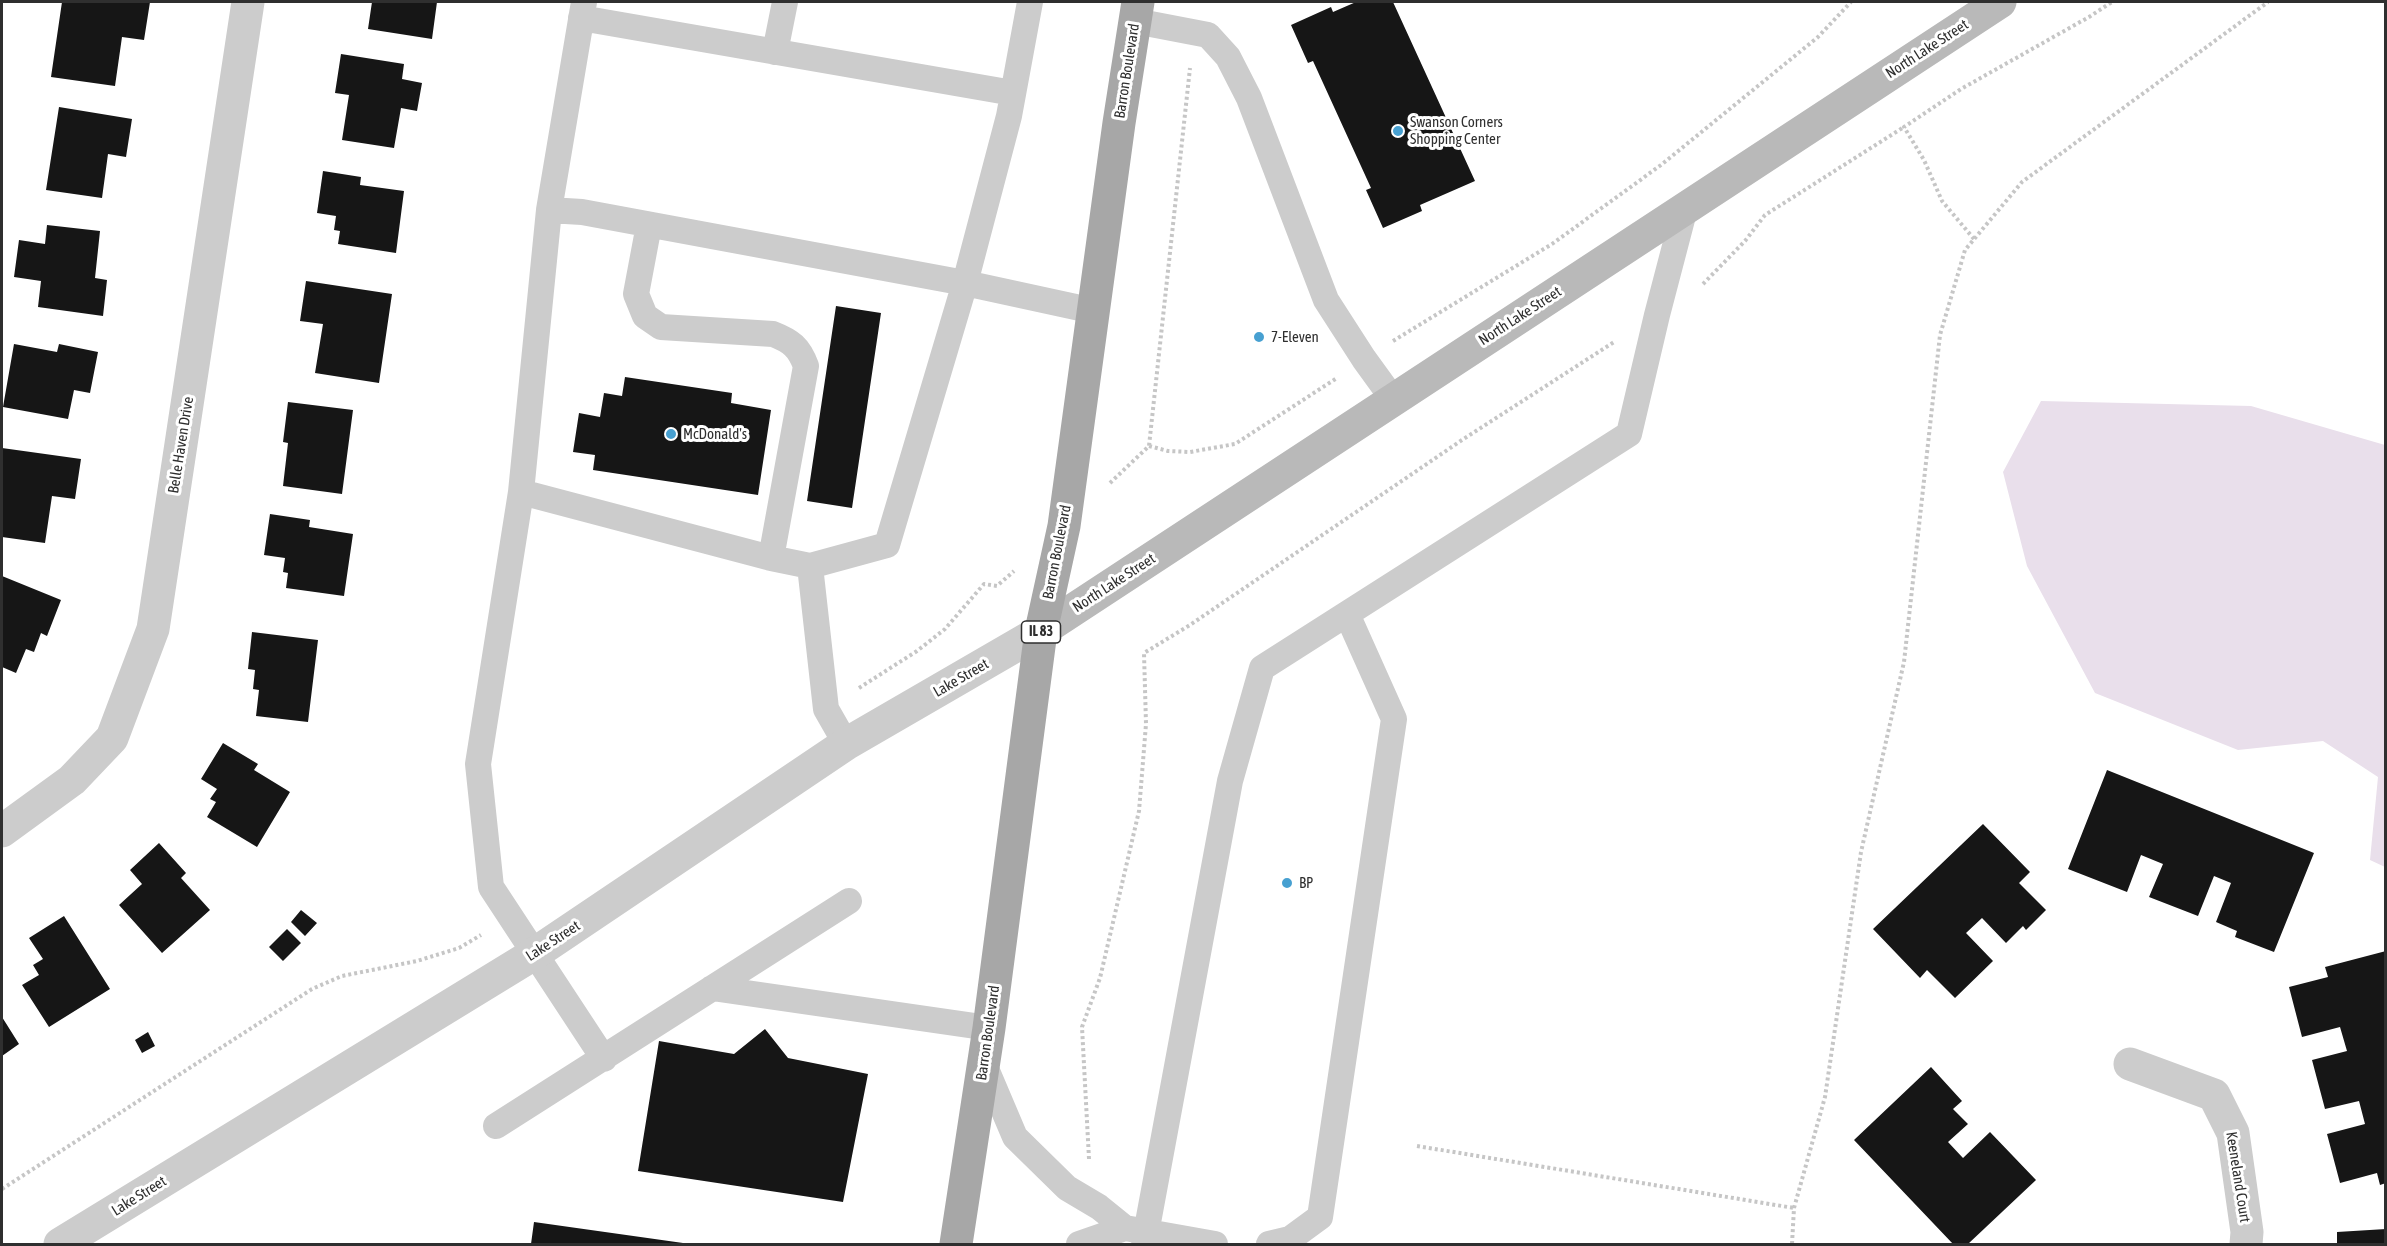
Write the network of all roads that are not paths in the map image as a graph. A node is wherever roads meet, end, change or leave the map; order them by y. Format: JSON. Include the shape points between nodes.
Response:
{"nodes":[{"id":1,"x":248,"y":2,"type":"edge"},
{"id":2,"x":785,"y":2,"type":"edge"},
{"id":3,"x":1030,"y":2,"type":"edge"},
{"id":4,"x":2000,"y":2,"type":"edge"},
{"id":5,"x":583,"y":10,"type":"edge"},
{"id":6,"x":1136,"y":11,"type":"edge"},
{"id":7,"x":775,"y":52,"type":"junction"},
{"id":8,"x":1013,"y":93,"type":"junction"},
{"id":9,"x":1685,"y":208,"type":"junction"},
{"id":10,"x":549,"y":210,"type":"junction"},
{"id":11,"x":650,"y":225,"type":"junction"},
{"id":12,"x":965,"y":283,"type":"junction"},
{"id":13,"x":1094,"y":311,"type":"junction"},
{"id":14,"x":1393,"y":399,"type":"junction"},
{"id":15,"x":521,"y":492,"type":"junction"},
{"id":16,"x":771,"y":558,"type":"junction"},
{"id":17,"x":810,"y":566,"type":"junction"},
{"id":18,"x":1347,"y":614,"type":"junction"},
{"id":19,"x":1041,"y":631,"type":"junction"},
{"id":20,"x":846,"y":744,"type":"junction"},
{"id":21,"x":2,"y":831,"type":"edge"},
{"id":22,"x":849,"y":901,"type":"dead end"},
{"id":23,"x":534,"y":954,"type":"junction"},
{"id":24,"x":712,"y":988,"type":"junction"},
{"id":25,"x":989,"y":1028,"type":"junction"},
{"id":26,"x":604,"y":1059,"type":"junction"},
{"id":27,"x":984,"y":1064,"type":"junction"},
{"id":28,"x":2130,"y":1064,"type":"dead end"},
{"id":29,"x":496,"y":1126,"type":"dead end"},
{"id":30,"x":1139,"y":1235,"type":"edge"},
{"id":31,"x":60,"y":1245,"type":"edge"},
{"id":32,"x":956,"y":1245,"type":"edge"},
{"id":33,"x":1079,"y":1245,"type":"edge"},
{"id":34,"x":1215,"y":1245,"type":"edge"},
{"id":35,"x":1269,"y":1245,"type":"edge"},
{"id":36,"x":2246,"y":1245,"type":"edge"}],
"edges":[{"from":1,"to":21,"type":"street","name":"Belle Haven Drive","via":[[153,629],[112,738],[72,780]]},
{"from":2,"to":7,"type":"lane"},
{"from":3,"to":8,"type":"lane"},
{"from":4,"to":9,"type":"street","name":"North Lake Street"},
{"from":5,"to":7,"type":"lane"},
{"from":5,"to":10,"type":"lane"},
{"from":6,"to":13,"type":"main road","name":"Barron Boulevard","number":"IL 83"},
{"from":6,"to":14,"type":"lane","via":[[1195,34],[1208,35],[1228,57],[1249,98],[1326,300]]},
{"from":7,"to":8,"type":"lane"},
{"from":8,"to":12,"type":"lane"},
{"from":9,"to":14,"type":"street","name":"North Lake Street"},
{"from":9,"to":18,"type":"lane","via":[[1629,434]]},
{"from":10,"to":11,"type":"lane"},
{"from":10,"to":15,"type":"lane"},
{"from":11,"to":12,"type":"lane"},
{"from":11,"to":16,"type":"lane","via":[[636,294],[645,316],[661,327],[773,334],[790,341],[802,353],[806,366]]},
{"from":12,"to":13,"type":"lane"},
{"from":12,"to":17,"type":"lane","via":[[887,545]]},
{"from":13,"to":19,"type":"main road","name":"Barron Boulevard","number":"IL 83","via":[[1064,526]]},
{"from":14,"to":19,"type":"street","name":"North Lake Street"},
{"from":15,"to":16,"type":"lane"},
{"from":15,"to":23,"type":"lane","via":[[478,765],[491,887]]},
{"from":16,"to":17,"type":"lane"},
{"from":17,"to":20,"type":"lane","via":[[826,709]]},
{"from":18,"to":30,"type":"lane","via":[[1262,668],[1230,781]]},
{"from":18,"to":35,"type":"lane","via":[[1394,719],[1320,1217],[1290,1239]]},
{"from":19,"to":20,"type":"street","name":"Lake Street"},
{"from":19,"to":25,"type":"main road","name":"Barron Boulevard","number":"IL 83"},
{"from":20,"to":23,"type":"street","name":"Lake Street"},
{"from":22,"to":24,"type":"lane"},
{"from":23,"to":26,"type":"lane"},
{"from":23,"to":31,"type":"street","name":"Lake Street"},
{"from":24,"to":25,"type":"lane"},
{"from":24,"to":26,"type":"lane"},
{"from":25,"to":27,"type":"main road","name":"Barron Boulevard","number":"IL 83"},
{"from":26,"to":29,"type":"lane"},
{"from":27,"to":30,"type":"lane","via":[[1015,1137],[1066,1188]]},
{"from":27,"to":32,"type":"main road","name":"Barron Boulevard","number":"IL 83"},
{"from":28,"to":36,"type":"street","name":"Keeneland Court","via":[[2214,1095],[2233,1133]]},
{"from":30,"to":33,"type":"lane"},
{"from":30,"to":34,"type":"lane"}]}
